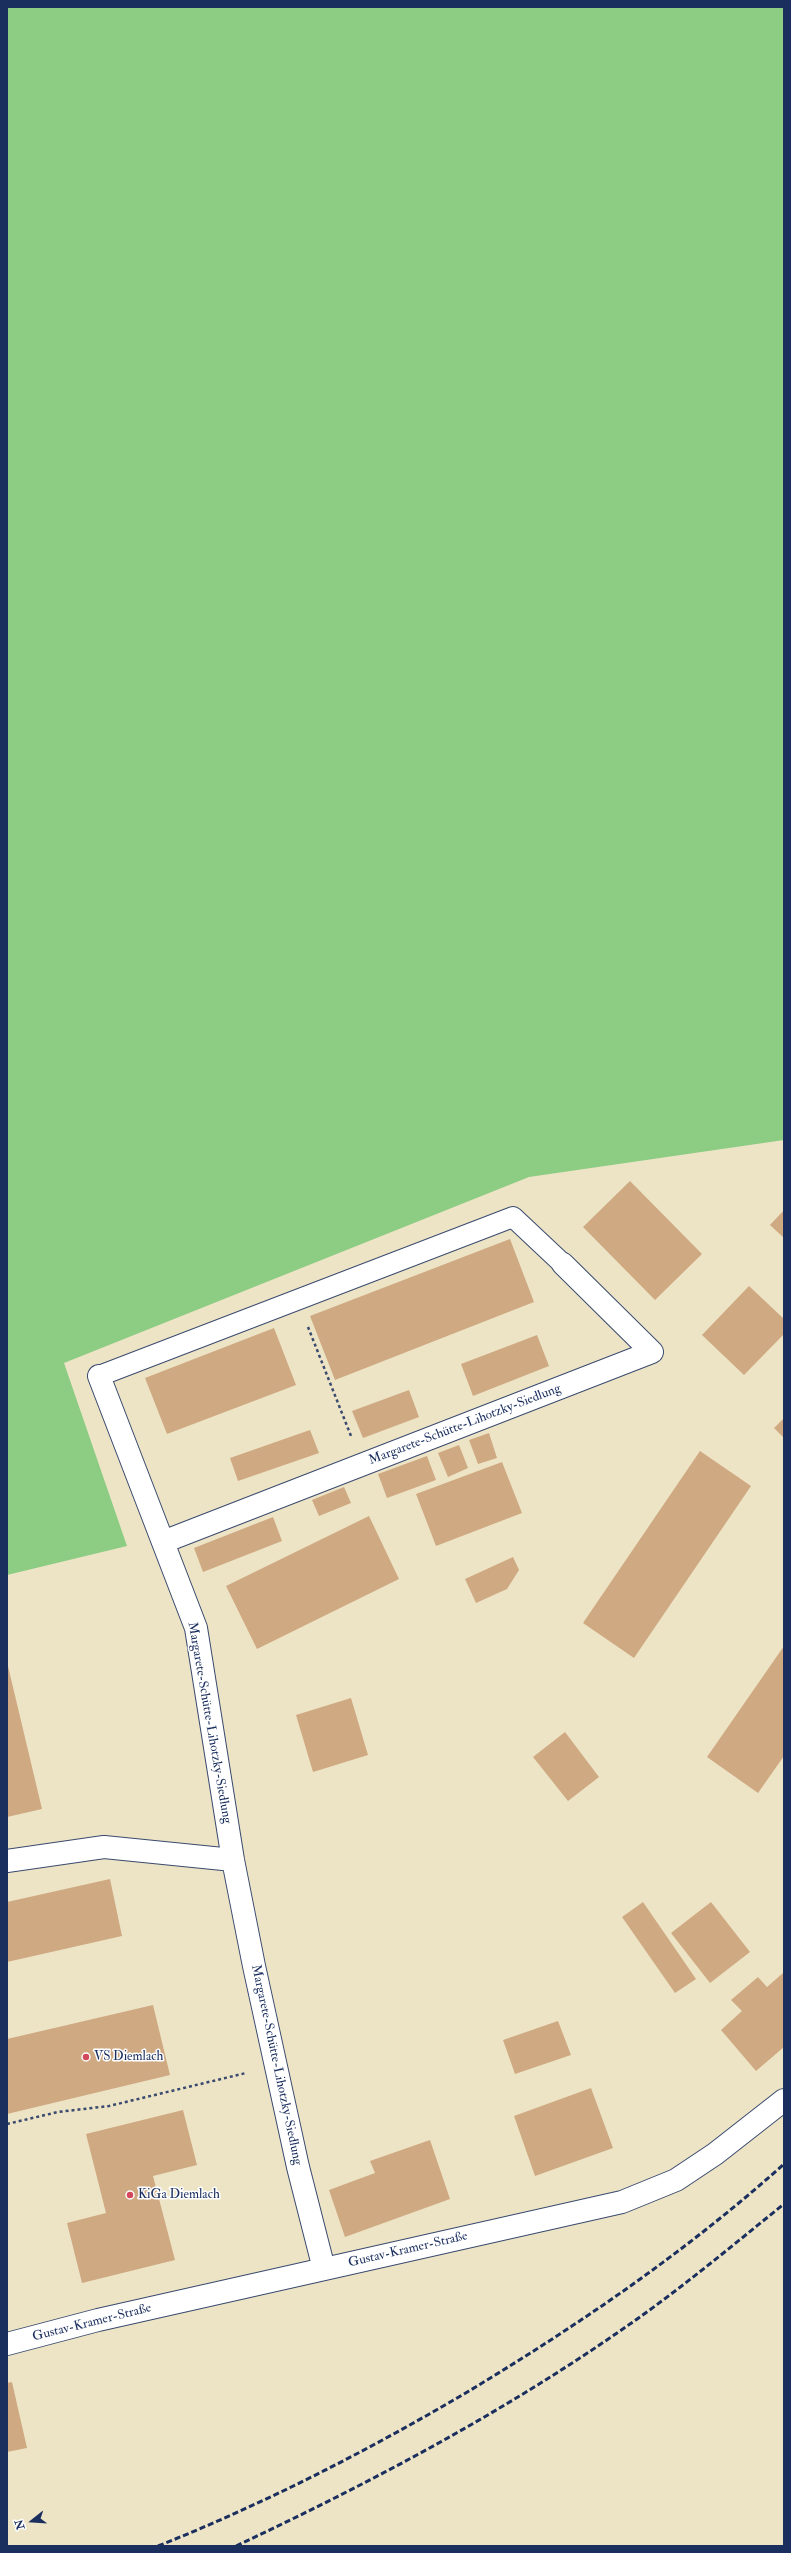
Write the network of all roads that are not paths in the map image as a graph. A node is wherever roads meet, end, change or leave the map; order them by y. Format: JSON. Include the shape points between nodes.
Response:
{"nodes":[{"id":1,"x":563,"y":1264,"type":"joint"},
{"id":2,"x":99,"y":1376,"type":"joint"},
{"id":3,"x":163,"y":1542,"type":"junction"},
{"id":4,"x":233,"y":1860,"type":"junction"},
{"id":5,"x":7,"y":1861,"type":"edge"},
{"id":6,"x":784,"y":2100,"type":"edge"},
{"id":7,"x":324,"y":2269,"type":"junction"},
{"id":8,"x":7,"y":2344,"type":"edge"}],
"edges":[{"from":1,"to":2,"type":"lane","via":[[513,1217]]},
{"from":1,"to":3,"type":"street","name":"Margarete-Schütte-Lihotzky-Siedlung","via":[[652,1352]]},
{"from":2,"to":3,"type":"street","name":"Margarete-Schütte-Lihotzky-Siedlung"},
{"from":3,"to":4,"type":"street","name":"Margarete-Schütte-Lihotzky-Siedlung","via":[[196,1628]]},
{"from":4,"to":5,"type":"street","via":[[104,1847]]},
{"from":4,"to":7,"type":"street","name":"Margarete-Schütte-Lihotzky-Siedlung","via":[[275,2066]]},
{"from":6,"to":7,"type":"street","name":"Gustav-Kramer-Straße","via":[[715,2154],[676,2180],[622,2202]]},
{"from":7,"to":8,"type":"street","name":"Gustav-Kramer-Straße","via":[[98,2320]]}]}
